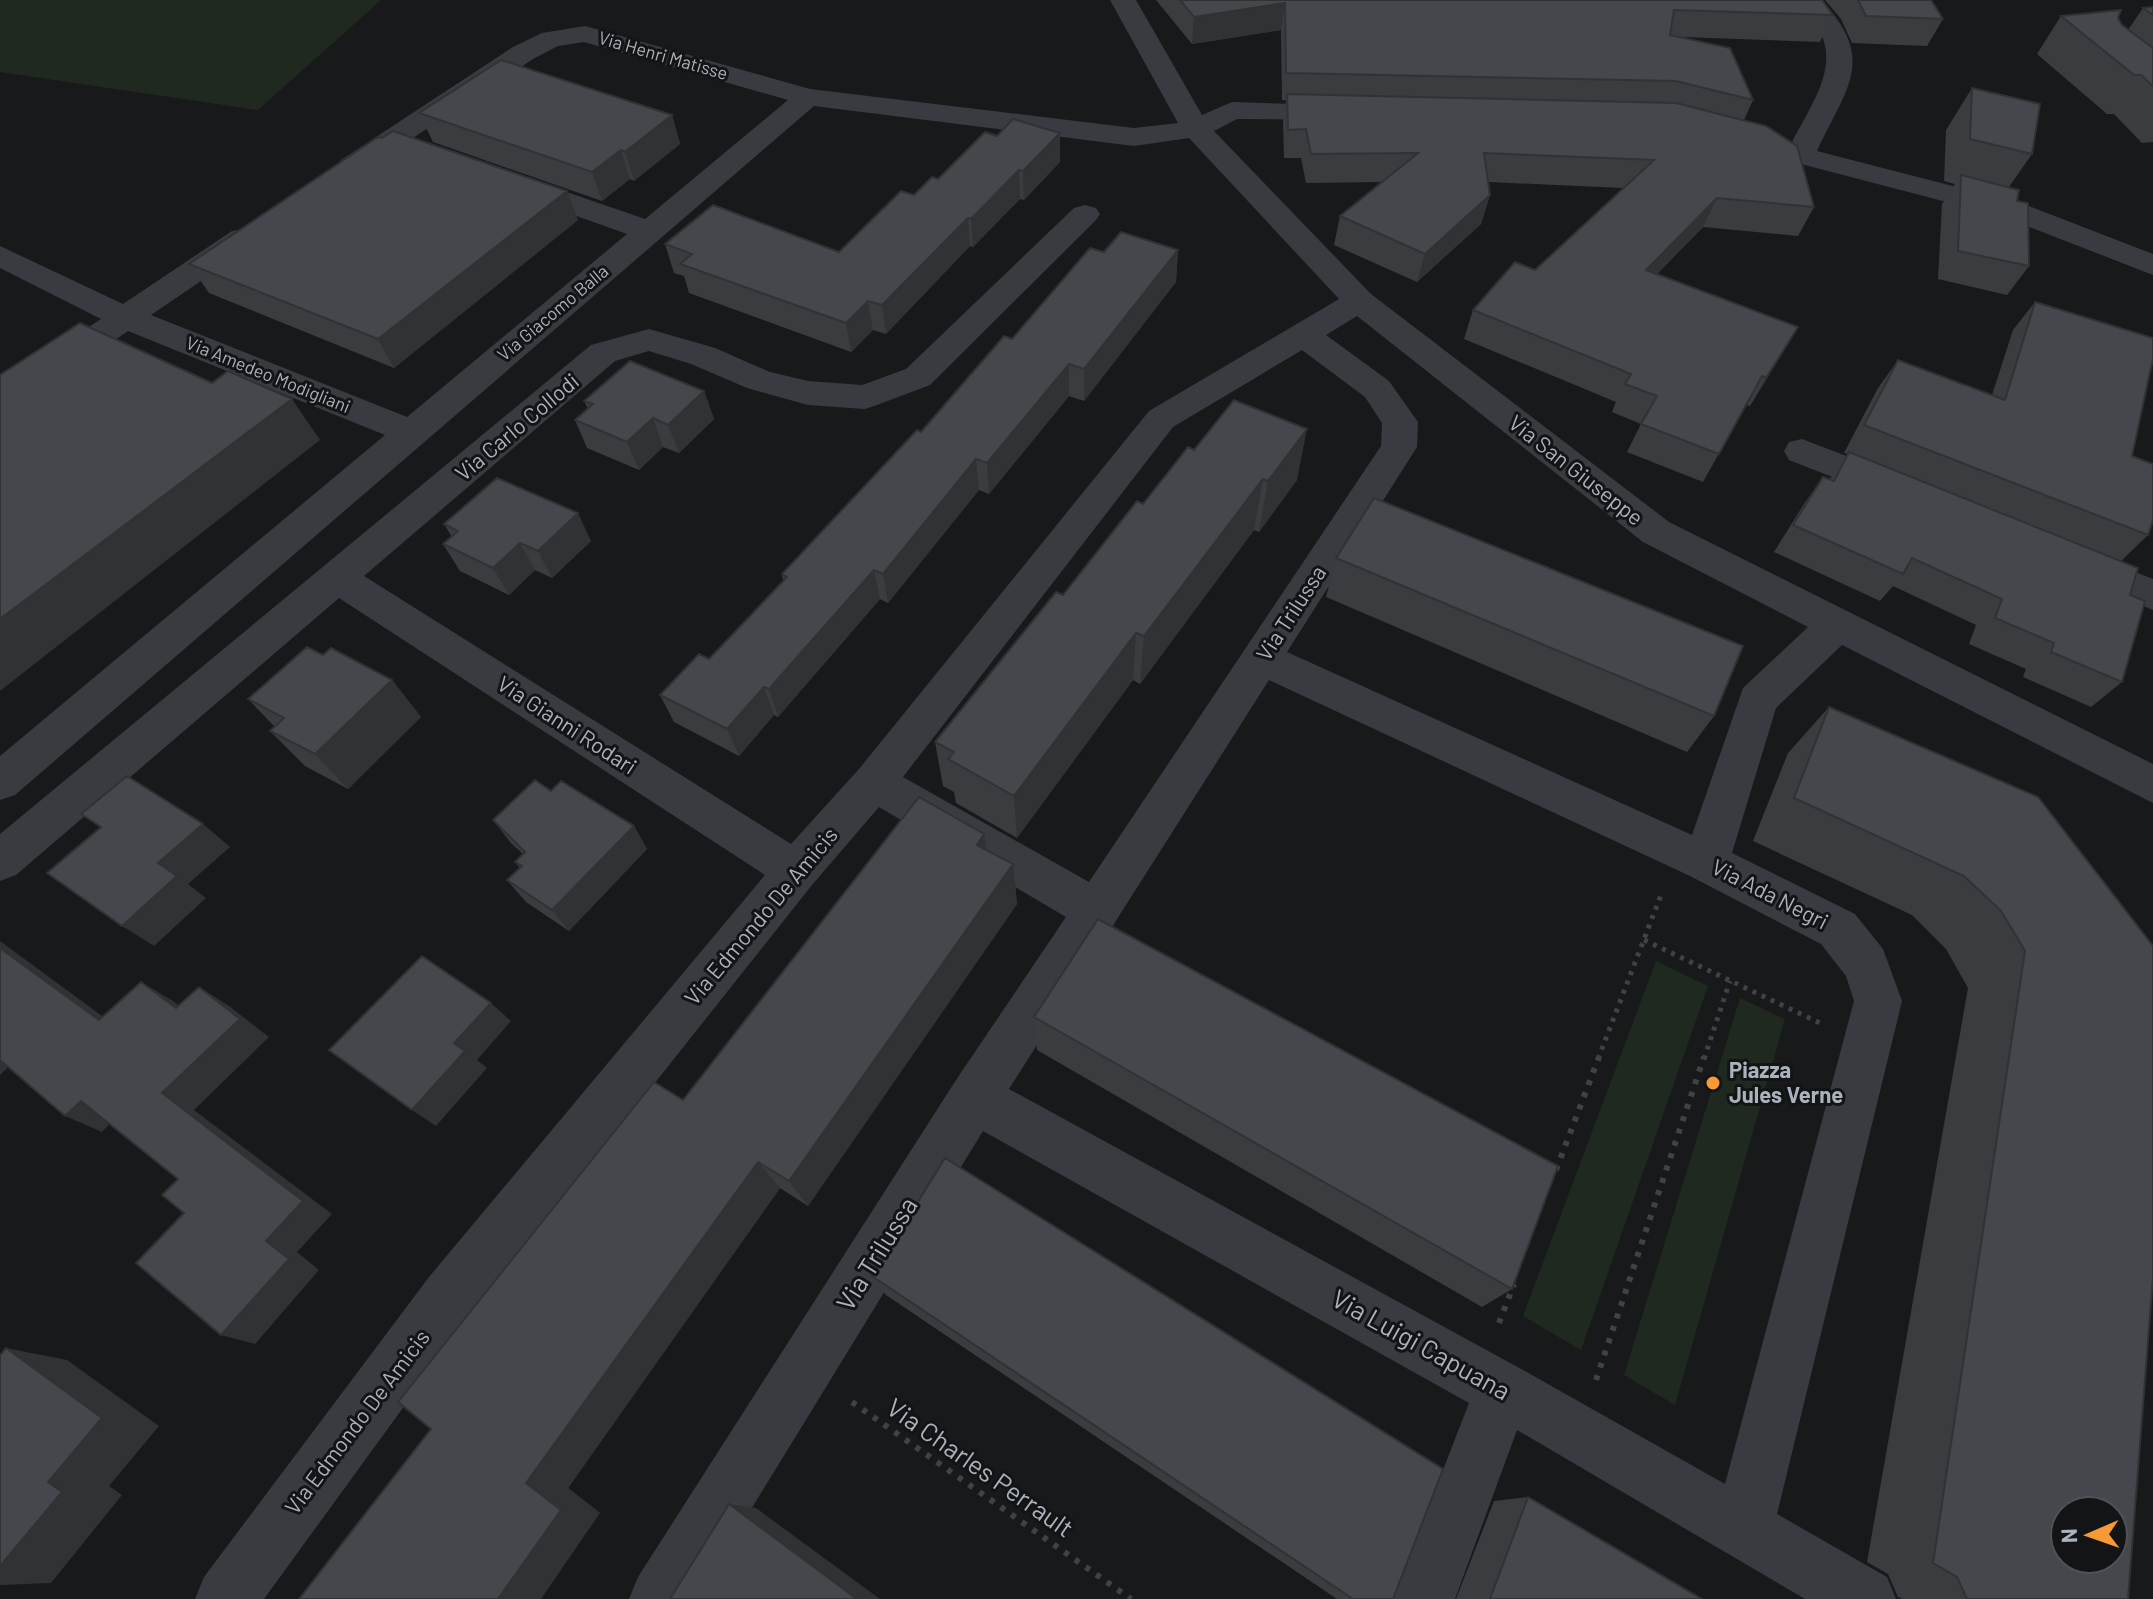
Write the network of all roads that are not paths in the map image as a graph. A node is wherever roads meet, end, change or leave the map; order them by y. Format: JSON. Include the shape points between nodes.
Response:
{"nodes":[{"id":1,"x":1123,"y":0,"type":"edge"},
{"id":2,"x":1807,"y":0,"type":"edge"},
{"id":3,"x":808,"y":97,"type":"junction"},
{"id":4,"x":1371,"y":113,"type":"edge"},
{"id":5,"x":1196,"y":129,"type":"junction"},
{"id":6,"x":1710,"y":132,"type":"edge"},
{"id":7,"x":390,"y":140,"type":"junction"},
{"id":8,"x":419,"y":150,"type":"edge"},
{"id":9,"x":1800,"y":155,"type":"junction"},
{"id":10,"x":491,"y":176,"type":"edge"},
{"id":11,"x":323,"y":185,"type":"edge"},
{"id":12,"x":1085,"y":214,"type":"dead end"},
{"id":13,"x":270,"y":220,"type":"edge"},
{"id":14,"x":649,"y":231,"type":"junction"},
{"id":15,"x":0,"y":256,"type":"edge"},
{"id":16,"x":2153,"y":265,"type":"edge"},
{"id":17,"x":1359,"y":301,"type":"junction"},
{"id":18,"x":124,"y":317,"type":"junction"},
{"id":19,"x":1303,"y":334,"type":"junction"},
{"id":20,"x":0,"y":402,"type":"edge"},
{"id":21,"x":412,"y":432,"type":"junction"},
{"id":22,"x":1802,"y":451,"type":"dead end"},
{"id":23,"x":1934,"y":505,"type":"edge"},
{"id":24,"x":2051,"y":553,"type":"edge"},
{"id":25,"x":339,"y":579,"type":"junction"},
{"id":26,"x":2153,"y":595,"type":"edge"},
{"id":27,"x":1838,"y":625,"type":"junction"},
{"id":28,"x":1261,"y":658,"type":"junction"},
{"id":29,"x":0,"y":782,"type":"edge"},
{"id":30,"x":874,"y":782,"type":"junction"},
{"id":31,"x":2153,"y":785,"type":"edge"},
{"id":32,"x":0,"y":861,"type":"edge"},
{"id":33,"x":1706,"y":862,"type":"junction"},
{"id":34,"x":796,"y":871,"type":"junction"},
{"id":35,"x":1096,"y":910,"type":"junction"},
{"id":36,"x":974,"y":1098,"type":"junction"},
{"id":37,"x":1491,"y":1384,"type":"junction"},
{"id":38,"x":1743,"y":1529,"type":"junction"},
{"id":39,"x":226,"y":1599,"type":"edge"},
{"id":40,"x":660,"y":1599,"type":"edge"},
{"id":41,"x":1424,"y":1599,"type":"edge"},
{"id":42,"x":1865,"y":1599,"type":"edge"}],
"edges":[{"from":1,"to":5,"type":"street","name":"Via San Giuseppe"},
{"from":2,"to":9,"type":"street","via":[[1836,38],[1841,64]]},
{"from":3,"to":5,"type":"street","via":[[1134,137]]},
{"from":3,"to":7,"type":"street","name":"Via Henri Matisse","via":[[585,34],[551,39],[523,53]]},
{"from":3,"to":14,"type":"street","name":"Via Giacomo Balla"},
{"from":4,"to":5,"type":"street","via":[[1232,110]]},
{"from":5,"to":17,"type":"street","name":"Via San Giuseppe"},
{"from":6,"to":9,"type":"street"},
{"from":7,"to":8,"type":"street"},
{"from":7,"to":11,"type":"street","name":"Via Henri Matisse"},
{"from":9,"to":16,"type":"street","via":[[2015,211]]},
{"from":10,"to":14,"type":"street"},
{"from":12,"to":25,"type":"street","name":"Via Carlo Collodi","via":[[918,377],[865,397],[808,393],[649,340],[603,353]]},
{"from":13,"to":18,"type":"street"},
{"from":14,"to":21,"type":"street","name":"Via Giacomo Balla"},
{"from":15,"to":18,"type":"street","name":"Via Amedeo Modigliani"},
{"from":17,"to":19,"type":"street","name":"Via Edmondo De Amicis"},
{"from":17,"to":27,"type":"street","name":"Via San Giuseppe","via":[[1656,532]]},
{"from":18,"to":20,"type":"street"},
{"from":18,"to":21,"type":"street","name":"Via Amedeo Modigliani"},
{"from":19,"to":28,"type":"street","name":"Via Trilussa","via":[[1377,389],[1400,422],[1399,447]]},
{"from":19,"to":30,"type":"street","name":"Via Edmondo De Amicis","via":[[1161,419]]},
{"from":21,"to":29,"type":"street","name":"Via Giacomo Balla"},
{"from":22,"to":23,"type":"street"},
{"from":24,"to":26,"type":"street"},
{"from":25,"to":32,"type":"street","name":"Via Carlo Collodi"},
{"from":25,"to":34,"type":"street","name":"Via Gianni Rodari"},
{"from":27,"to":31,"type":"street","name":"Via San Giuseppe"},
{"from":27,"to":33,"type":"street","via":[[1758,700]]},
{"from":28,"to":33,"type":"street","name":"Via Ada Negri"},
{"from":28,"to":35,"type":"street","name":"Via Trilussa"},
{"from":30,"to":34,"type":"street","name":"Via Edmondo De Amicis"},
{"from":30,"to":35,"type":"street"},
{"from":33,"to":38,"type":"street","name":"Via Ada Negri","via":[[1838,929],[1866,965],[1878,1001]]},
{"from":34,"to":39,"type":"street","name":"Via Edmondo De Amicis","via":[[449,1297]]},
{"from":35,"to":36,"type":"street","name":"Via Trilussa"},
{"from":36,"to":37,"type":"street","name":"Via Luigi Capuana"},
{"from":36,"to":40,"type":"street","name":"Via Trilussa"},
{"from":37,"to":38,"type":"street","name":"Via Luigi Capuana"},
{"from":37,"to":41,"type":"street"},
{"from":38,"to":42,"type":"street","name":"Via Luigi Capuana"}]}
